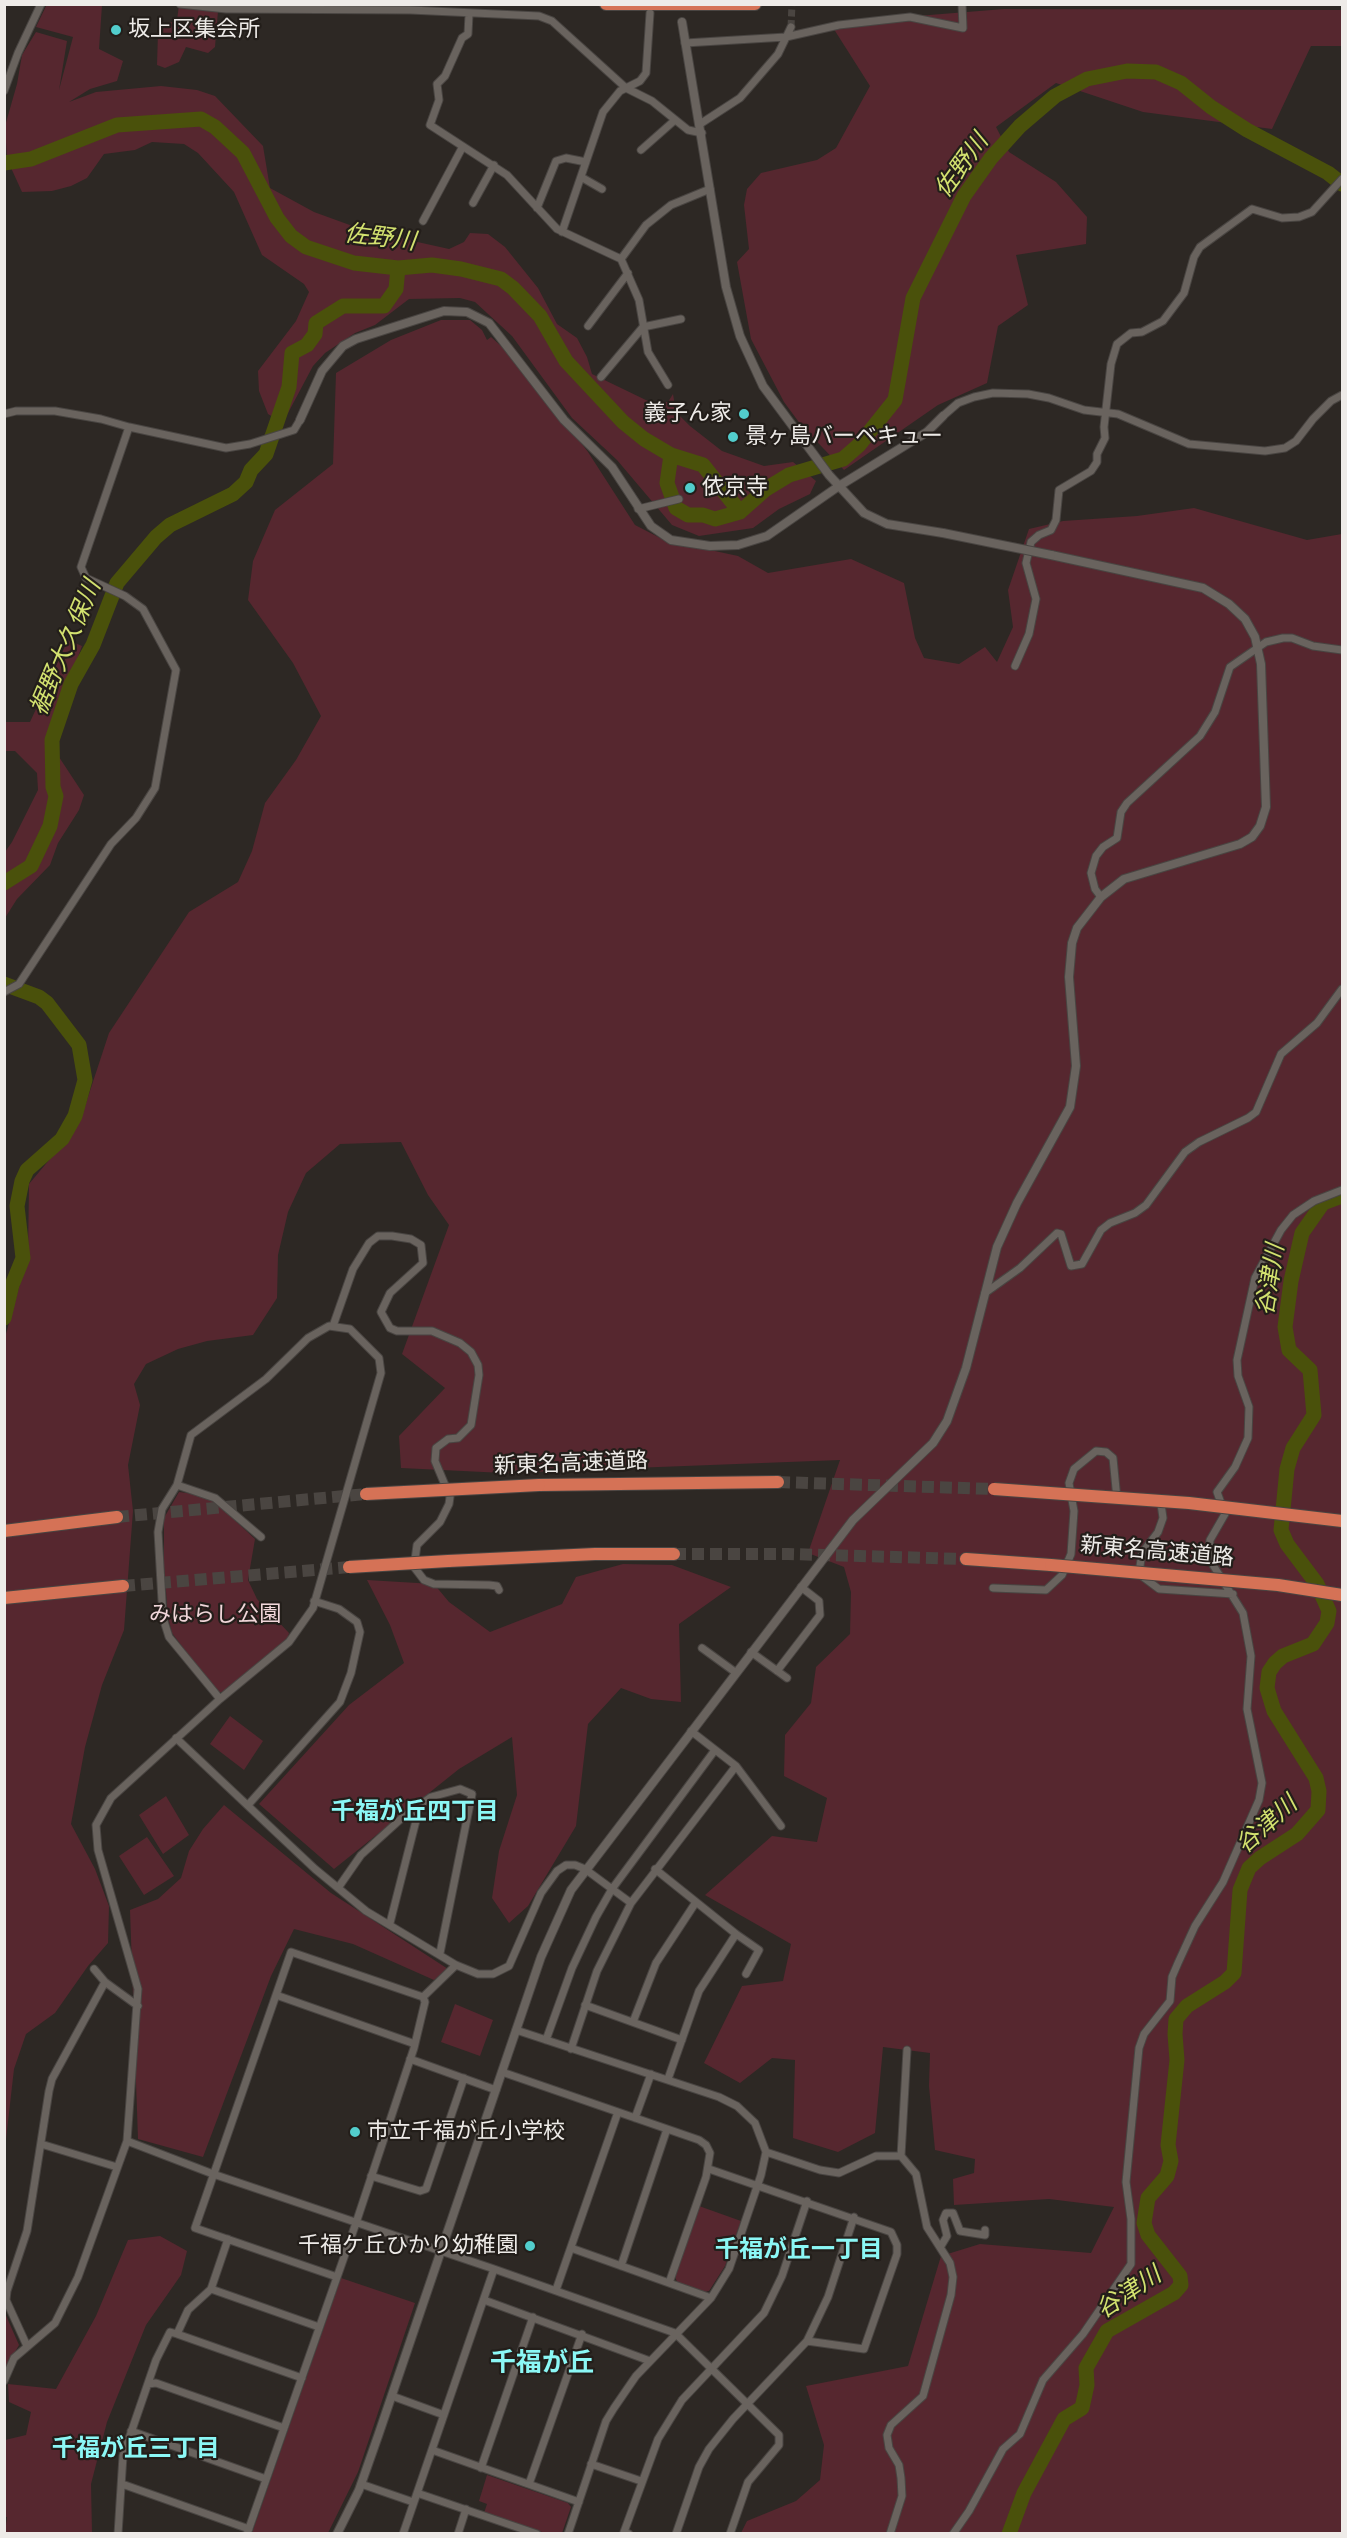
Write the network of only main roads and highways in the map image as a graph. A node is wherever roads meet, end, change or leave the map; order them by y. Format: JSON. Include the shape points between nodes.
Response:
{"nodes":[{"id":1,"x":606,"y":4,"type":"edge"},
{"id":2,"x":755,"y":4,"type":"edge"},
{"id":3,"x":778,"y":1482,"type":"tunnel mouth"},
{"id":4,"x":994,"y":1489,"type":"tunnel mouth"},
{"id":5,"x":366,"y":1494,"type":"tunnel mouth"},
{"id":6,"x":117,"y":1517,"type":"tunnel mouth"},
{"id":7,"x":1342,"y":1521,"type":"edge"},
{"id":8,"x":4,"y":1531,"type":"edge"},
{"id":9,"x":674,"y":1554,"type":"tunnel mouth"},
{"id":10,"x":966,"y":1559,"type":"tunnel mouth"},
{"id":11,"x":349,"y":1568,"type":"tunnel mouth"},
{"id":12,"x":123,"y":1586,"type":"tunnel mouth"},
{"id":13,"x":1342,"y":1595,"type":"edge"},
{"id":14,"x":11,"y":1597,"type":"edge"}],
"edges":[{"from":1,"to":2,"type":"highway"},
{"from":3,"to":5,"type":"highway","name":"新東名高速道路","bridge":true,"via":[[539,1485]]},
{"from":4,"to":7,"type":"highway","bridge":true,"via":[[1189,1503]]},
{"from":6,"to":8,"type":"highway"},
{"from":9,"to":11,"type":"highway","bridge":true,"via":[[595,1554]]},
{"from":10,"to":13,"type":"highway","name":"新東名高速道路","bridge":true,"via":[[1255,1582]]},
{"from":12,"to":14,"type":"highway"}]}
